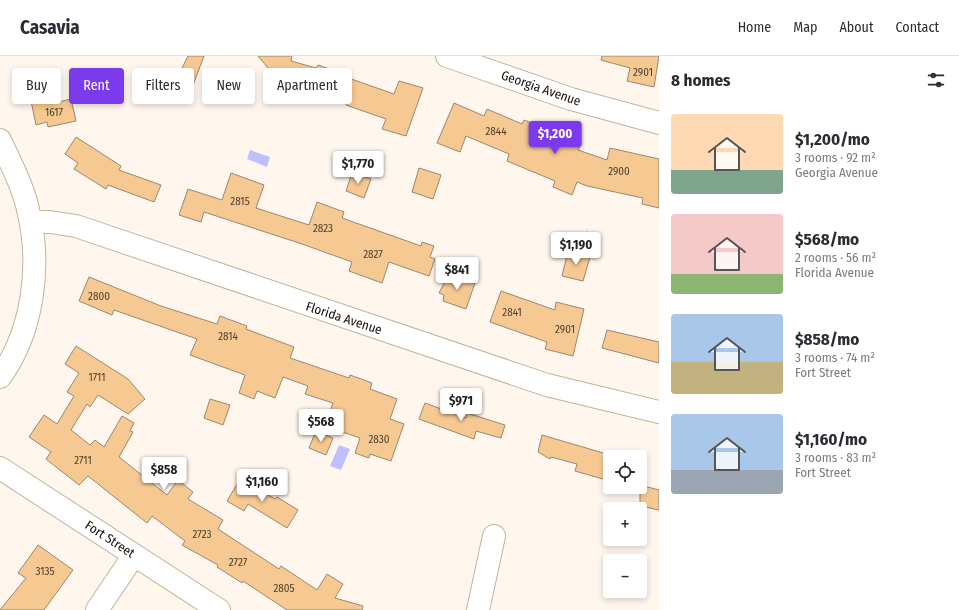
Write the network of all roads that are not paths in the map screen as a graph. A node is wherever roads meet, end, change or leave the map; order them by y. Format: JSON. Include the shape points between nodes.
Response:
{"nodes":[{"id":1,"x":446,"y":56,"type":"edge"},
{"id":2,"x":659,"y":123,"type":"edge"},
{"id":3,"x":0,"y":140,"type":"edge"},
{"id":4,"x":31,"y":222,"type":"junction"},
{"id":5,"x":0,"y":377,"type":"edge"},
{"id":6,"x":659,"y":412,"type":"edge"},
{"id":7,"x":0,"y":468,"type":"edge"},
{"id":8,"x":494,"y":536,"type":"dead end"},
{"id":9,"x":134,"y":555,"type":"junction"},
{"id":10,"x":98,"y":610,"type":"edge"},
{"id":11,"x":219,"y":610,"type":"edge"},
{"id":12,"x":478,"y":610,"type":"edge"}],
"edges":[{"from":1,"to":2,"type":"street","name":"Georgia Avenue","via":[[571,99]]},
{"from":3,"to":4,"type":"street","via":[[20,181]]},
{"from":4,"to":5,"type":"street","via":[[34,245],[32,291],[20,338]]},
{"from":4,"to":6,"type":"street","name":"Florida Avenue","via":[[76,226],[547,385]]},
{"from":7,"to":9,"type":"street","name":"Fort Street"},
{"from":8,"to":12,"type":"street"},
{"from":9,"to":10,"type":"street"},
{"from":9,"to":11,"type":"street","name":"Fort Street"}]}
